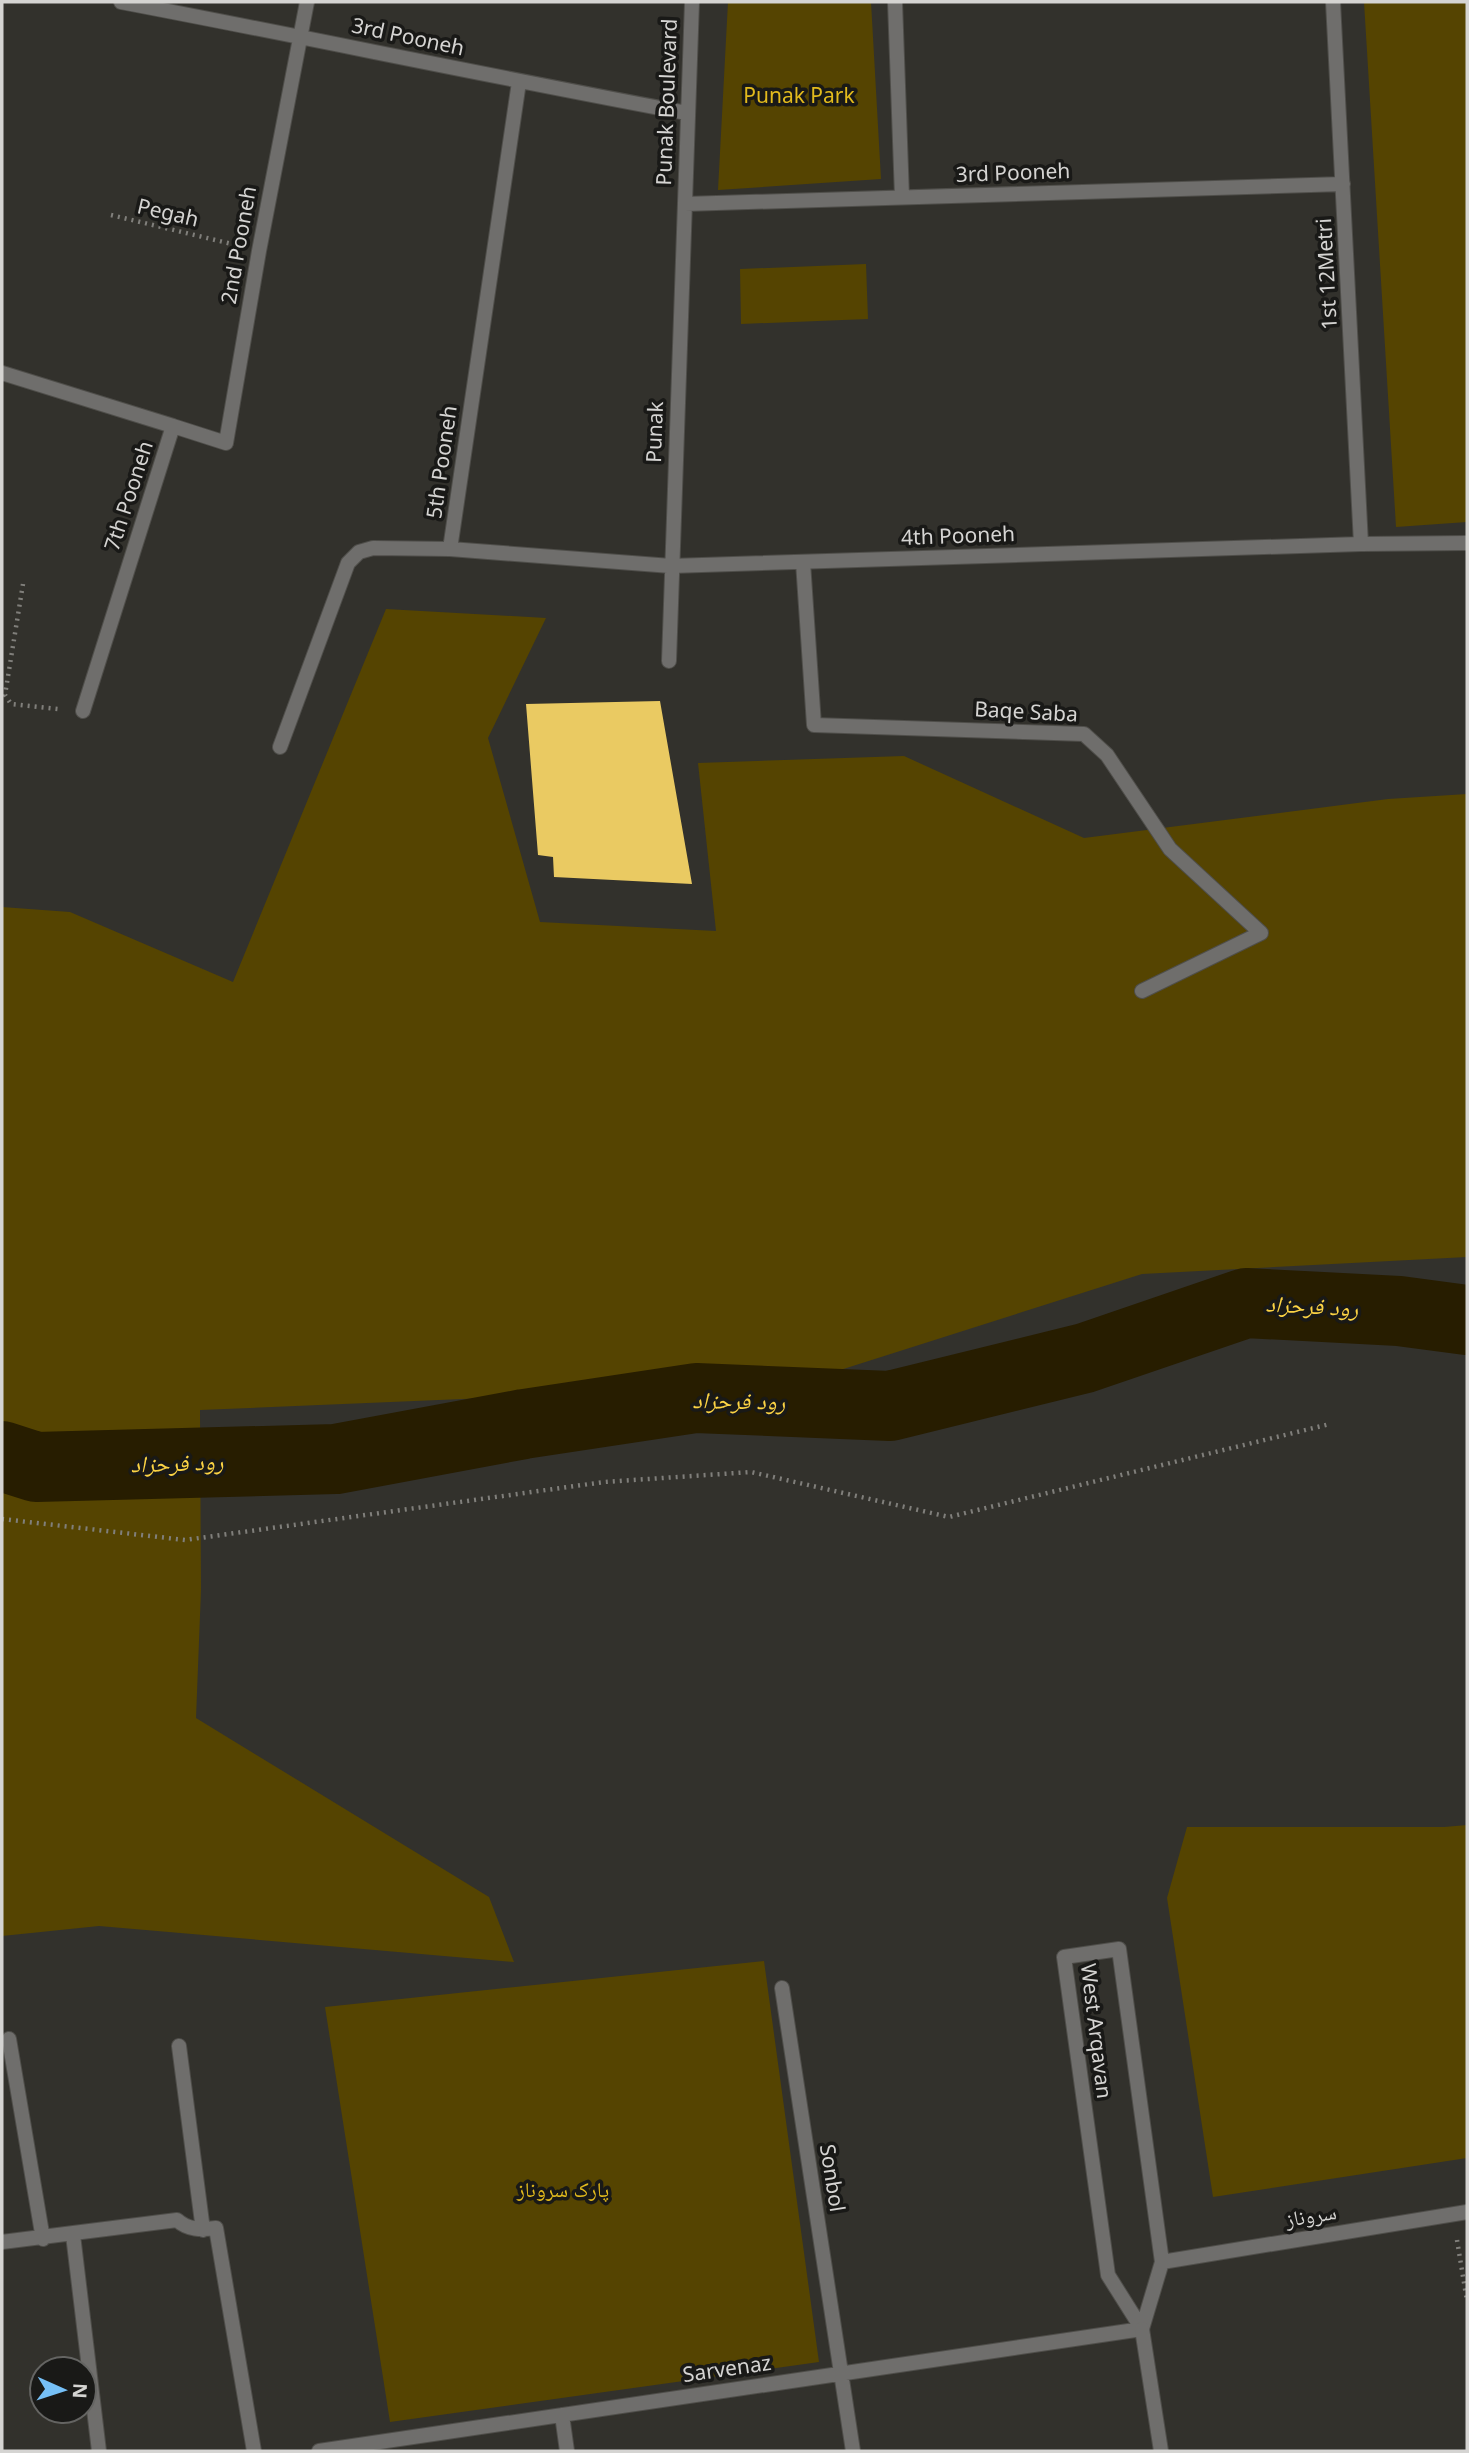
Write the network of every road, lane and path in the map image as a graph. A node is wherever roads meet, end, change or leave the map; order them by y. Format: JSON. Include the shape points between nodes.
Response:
{"nodes":[{"id":1,"x":121,"y":2,"type":"edge"},
{"id":2,"x":307,"y":2,"type":"edge"},
{"id":3,"x":692,"y":2,"type":"edge"},
{"id":4,"x":895,"y":2,"type":"edge"},
{"id":5,"x":1333,"y":2,"type":"edge"},
{"id":6,"x":299,"y":36,"type":"junction"},
{"id":7,"x":519,"y":82,"type":"junction"},
{"id":8,"x":687,"y":113,"type":"junction"},
{"id":9,"x":1343,"y":184,"type":"junction"},
{"id":10,"x":902,"y":197,"type":"junction"},
{"id":11,"x":685,"y":204,"type":"junction"},
{"id":12,"x":110,"y":215,"type":"dead end"},
{"id":13,"x":259,"y":251,"type":"junction"},
{"id":14,"x":2,"y":373,"type":"edge"},
{"id":15,"x":173,"y":426,"type":"junction"},
{"id":16,"x":1361,"y":544,"type":"junction"},
{"id":17,"x":1467,"y":544,"type":"edge"},
{"id":18,"x":450,"y":548,"type":"junction"},
{"id":19,"x":803,"y":562,"type":"junction"},
{"id":20,"x":671,"y":566,"type":"junction"},
{"id":21,"x":23,"y":584,"type":"dead end"},
{"id":22,"x":669,"y":662,"type":"dead end"},
{"id":23,"x":83,"y":711,"type":"joint"},
{"id":24,"x":280,"y":747,"type":"dead end"},
{"id":25,"x":1142,"y":990,"type":"dead end"},
{"id":26,"x":1330,"y":1424,"type":"dead end"},
{"id":27,"x":2,"y":1519,"type":"edge"},
{"id":28,"x":782,"y":1988,"type":"dead end"},
{"id":29,"x":9,"y":2039,"type":"dead end"},
{"id":30,"x":178,"y":2046,"type":"dead end"},
{"id":31,"x":1460,"y":2213,"type":"edge"},
{"id":32,"x":203,"y":2230,"type":"junction"},
{"id":33,"x":73,"y":2235,"type":"junction"},
{"id":34,"x":43,"y":2239,"type":"junction"},
{"id":35,"x":2,"y":2242,"type":"edge"},
{"id":36,"x":1162,"y":2262,"type":"junction"},
{"id":37,"x":1467,"y":2301,"type":"edge"},
{"id":38,"x":1142,"y":2329,"type":"junction"},
{"id":39,"x":840,"y":2374,"type":"junction"},
{"id":40,"x":562,"y":2415,"type":"junction"},
{"id":41,"x":99,"y":2451,"type":"edge"},
{"id":42,"x":254,"y":2451,"type":"edge"},
{"id":43,"x":319,"y":2451,"type":"edge"},
{"id":44,"x":567,"y":2451,"type":"edge"},
{"id":45,"x":853,"y":2451,"type":"edge"},
{"id":46,"x":1161,"y":2451,"type":"edge"}],
"edges":[{"from":1,"to":6,"type":"street","name":"3rd Pooneh"},
{"from":2,"to":6,"type":"street","name":"2nd Pooneh"},
{"from":3,"to":8,"type":"street","name":"Punak Boulevard"},
{"from":4,"to":10,"type":"street"},
{"from":5,"to":9,"type":"street","name":"1st 12Metri"},
{"from":6,"to":7,"type":"street","name":"3rd Pooneh"},
{"from":6,"to":13,"type":"street","name":"2nd Pooneh"},
{"from":7,"to":8,"type":"street","name":"3rd Pooneh"},
{"from":7,"to":18,"type":"street","name":"5th Pooneh"},
{"from":8,"to":11,"type":"street","name":"Punak Boulevard"},
{"from":9,"to":10,"type":"street","name":"3rd Pooneh"},
{"from":9,"to":16,"type":"street","name":"1st 12Metri"},
{"from":10,"to":11,"type":"street","name":"3rd Pooneh"},
{"from":11,"to":20,"type":"street","name":"Punak"},
{"from":12,"to":13,"type":"path","name":"Pegah"},
{"from":13,"to":15,"type":"street","name":"2nd Pooneh","via":[[226,443]]},
{"from":14,"to":15,"type":"street","name":"7th Pooneh"},
{"from":15,"to":23,"type":"street","name":"7th Pooneh"},
{"from":16,"to":17,"type":"street","name":"4th Pooneh"},
{"from":16,"to":19,"type":"street","name":"4th Pooneh"},
{"from":18,"to":20,"type":"street","name":"4th Pooneh"},
{"from":18,"to":24,"type":"street","name":"5th Pooneh","via":[[373,548],[359,552],[348,563]]},
{"from":19,"to":20,"type":"street","name":"4th Pooneh"},
{"from":19,"to":25,"type":"street","name":"Baqe Saba","via":[[814,725],[1084,734],[1107,755],[1170,849],[1261,933]]},
{"from":20,"to":22,"type":"street","name":"Punak"},
{"from":21,"to":23,"type":"path","via":[[5,695],[11,704]]},
{"from":26,"to":27,"type":"path","via":[[949,1517],[751,1472],[604,1482],[185,1540]]},
{"from":28,"to":39,"type":"street","name":"Sonbol"},
{"from":29,"to":34,"type":"street"},
{"from":30,"to":32,"type":"street"},
{"from":31,"to":36,"type":"street","name":"سروناز"},
{"from":31,"to":37,"type":"path"},
{"from":32,"to":33,"type":"street","via":[[185,2227],[177,2220]]},
{"from":32,"to":42,"type":"street","via":[[216,2228]]},
{"from":33,"to":34,"type":"street"},
{"from":33,"to":41,"type":"street"},
{"from":34,"to":35,"type":"street"},
{"from":36,"to":38,"type":"street","name":"West Arqavan"},
{"from":36,"to":38,"type":"street","name":"West Arqavan","via":[[1119,1949],[1064,1957],[1108,2275]]},
{"from":38,"to":39,"type":"street","name":"Sarvenaz"},
{"from":38,"to":46,"type":"street","name":"West Arqavan"},
{"from":39,"to":40,"type":"street","name":"Sarvenaz"},
{"from":39,"to":45,"type":"street","name":"Sonbol"},
{"from":40,"to":43,"type":"street","name":"Sarvenaz"},
{"from":40,"to":44,"type":"street"}]}
